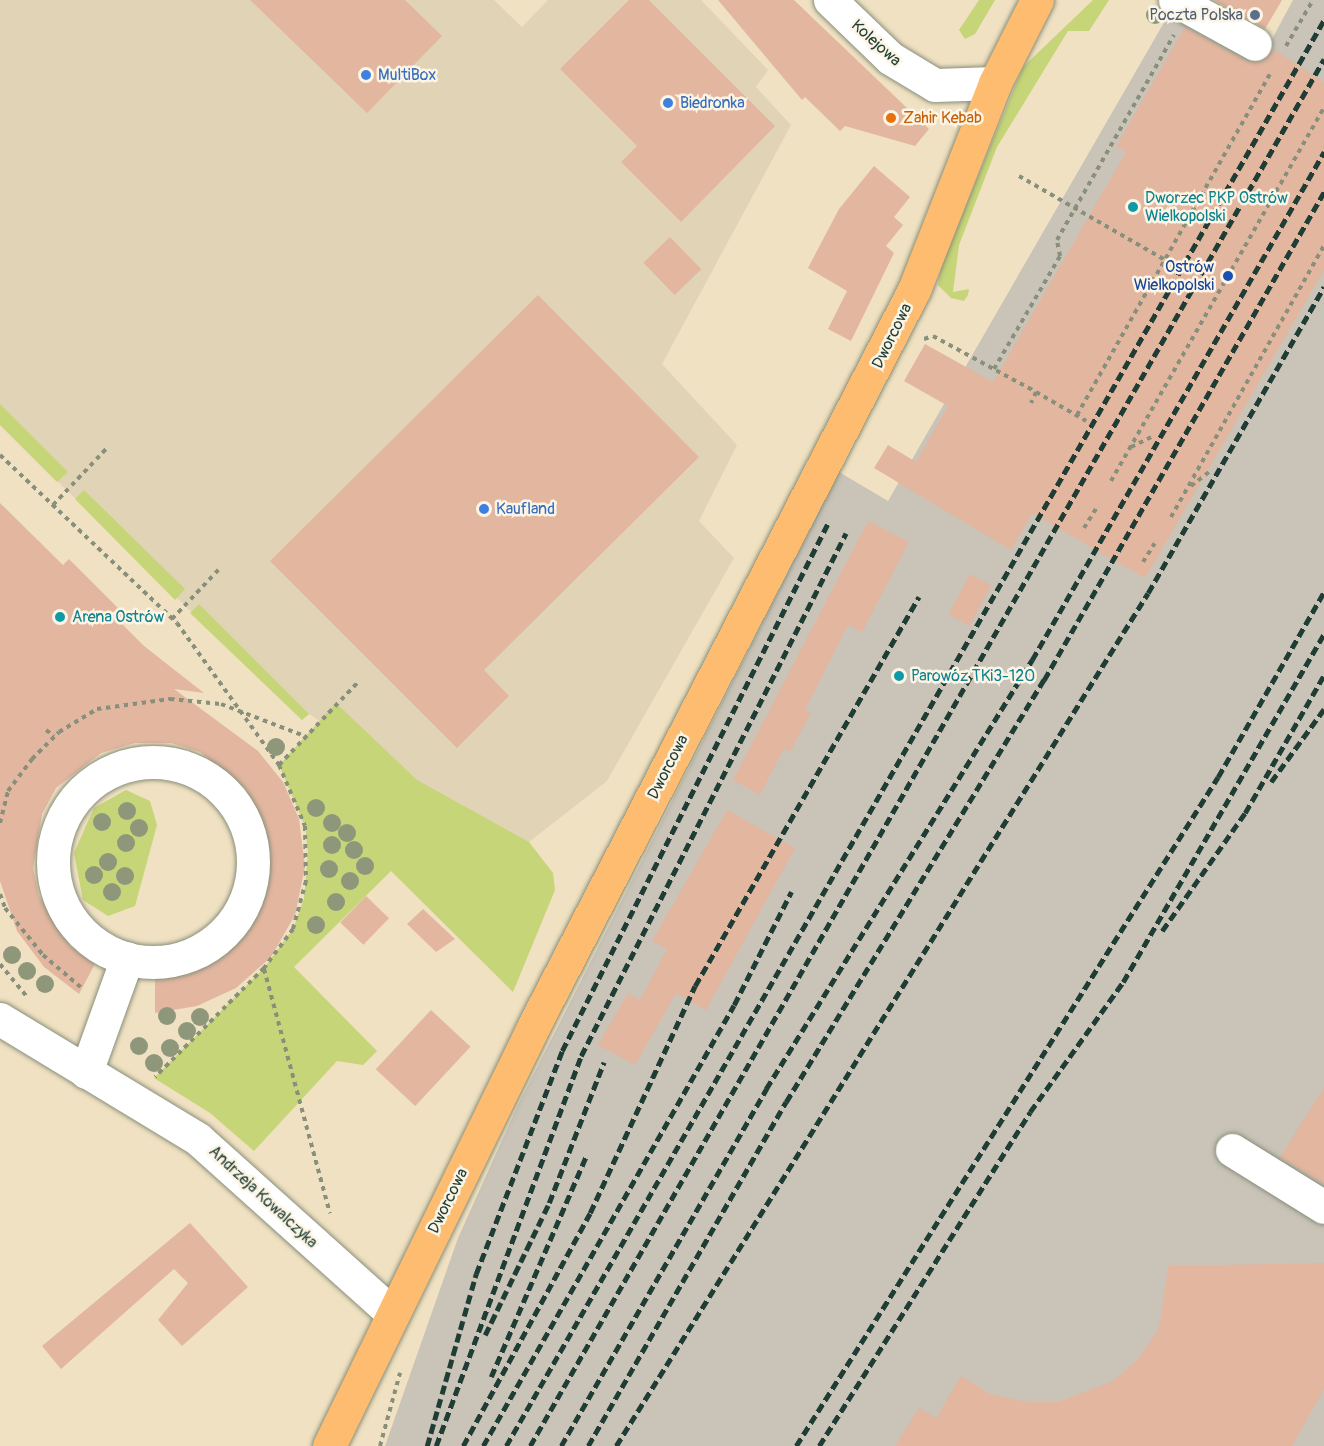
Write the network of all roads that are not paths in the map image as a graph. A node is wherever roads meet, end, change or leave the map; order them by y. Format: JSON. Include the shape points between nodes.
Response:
{"nodes":[{"id":1,"x":830,"y":0,"type":"edge"},
{"id":2,"x":1037,"y":0,"type":"edge"},
{"id":3,"x":1183,"y":4,"type":"edge"},
{"id":4,"x":1270,"y":57,"type":"road end"},
{"id":5,"x":995,"y":83,"type":"junction"},
{"id":6,"x":127,"y":957,"type":"junction"},
{"id":7,"x":0,"y":1019,"type":"edge"},
{"id":8,"x":86,"y":1072,"type":"junction"},
{"id":9,"x":1232,"y":1150,"type":"dead end"},
{"id":10,"x":1324,"y":1207,"type":"edge"},
{"id":11,"x":393,"y":1314,"type":"junction"},
{"id":12,"x":329,"y":1446,"type":"edge"}],
"edges":[{"from":1,"to":5,"type":"street","name":"Kolejowa","via":[[890,58],[935,85]]},
{"from":2,"to":5,"type":"main road","name":"Dworcowa"},
{"from":3,"to":4,"type":"street"},
{"from":5,"to":11,"type":"main road","name":"Dworcowa","via":[[904,310],[536,1020]]},
{"from":6,"to":6,"type":"street","via":[[165,961],[211,944],[242,907],[251,883],[251,835],[240,812],[206,777],[184,766],[137,763],[104,775],[76,797],[55,839],[56,887],[64,909],[96,944]]},
{"from":6,"to":8,"type":"street"},
{"from":7,"to":8,"type":"street","name":"Andrzeja Kowalczyka"},
{"from":8,"to":11,"type":"street","name":"Andrzeja Kowalczyka","via":[[198,1139],[237,1169]]},
{"from":9,"to":10,"type":"street"},
{"from":11,"to":12,"type":"main road","name":"Dworcowa"}]}
